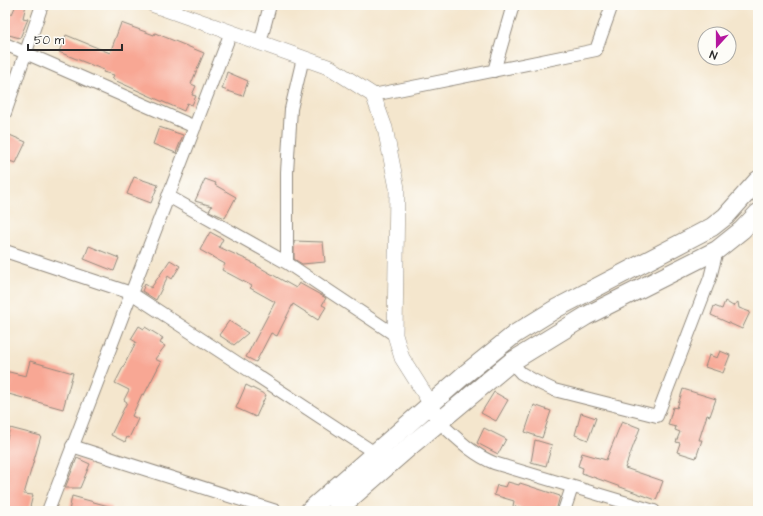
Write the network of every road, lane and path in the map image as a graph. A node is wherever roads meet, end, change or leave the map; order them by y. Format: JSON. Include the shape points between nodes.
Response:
{"nodes":[{"id":1,"x":42,"y":5,"type":"edge"},
{"id":2,"x":154,"y":5,"type":"edge"},
{"id":3,"x":270,"y":5,"type":"edge"},
{"id":4,"x":513,"y":5,"type":"edge"},
{"id":5,"x":612,"y":5,"type":"edge"},
{"id":6,"x":231,"y":32,"type":"junction"},
{"id":7,"x":260,"y":42,"type":"junction"},
{"id":8,"x":5,"y":44,"type":"edge"},
{"id":9,"x":26,"y":52,"type":"junction"},
{"id":10,"x":303,"y":58,"type":"junction"},
{"id":11,"x":494,"y":71,"type":"junction"},
{"id":12,"x":373,"y":95,"type":"junction"},
{"id":13,"x":5,"y":113,"type":"edge"},
{"id":14,"x":195,"y":127,"type":"junction"},
{"id":15,"x":758,"y":180,"type":"edge"},
{"id":16,"x":168,"y":196,"type":"junction"},
{"id":17,"x":758,"y":213,"type":"edge"},
{"id":18,"x":717,"y":250,"type":"junction"},
{"id":19,"x":5,"y":251,"type":"edge"},
{"id":20,"x":287,"y":263,"type":"junction"},
{"id":21,"x":131,"y":293,"type":"junction"},
{"id":22,"x":395,"y":335,"type":"junction"},
{"id":23,"x":511,"y":362,"type":"junction"},
{"id":24,"x":431,"y":404,"type":"junction"},
{"id":25,"x":440,"y":422,"type":"junction"},
{"id":26,"x":72,"y":446,"type":"junction"},
{"id":27,"x":375,"y":453,"type":"junction"},
{"id":28,"x":572,"y":487,"type":"junction"},
{"id":29,"x":647,"y":510,"type":"edge"},
{"id":30,"x":48,"y":511,"type":"edge"},
{"id":31,"x":276,"y":511,"type":"edge"},
{"id":32,"x":310,"y":511,"type":"edge"},
{"id":33,"x":336,"y":511,"type":"edge"},
{"id":34,"x":564,"y":511,"type":"edge"}],
"edges":[{"from":1,"to":9,"type":"street"},
{"from":2,"to":6,"type":"street"},
{"from":3,"to":7,"type":"street"},
{"from":4,"to":11,"type":"street"},
{"from":5,"to":11,"type":"street","via":[[596,50]]},
{"from":6,"to":7,"type":"street"},
{"from":6,"to":14,"type":"street"},
{"from":7,"to":10,"type":"street"},
{"from":8,"to":9,"type":"street"},
{"from":9,"to":13,"type":"street"},
{"from":9,"to":14,"type":"street"},
{"from":10,"to":12,"type":"street","via":[[331,68]]},
{"from":10,"to":20,"type":"street","via":[[291,109],[287,172]]},
{"from":11,"to":12,"type":"street"},
{"from":12,"to":22,"type":"street","via":[[385,128],[397,188]]},
{"from":14,"to":16,"type":"street"},
{"from":15,"to":24,"type":"main road","via":[[726,216],[712,227],[557,308],[515,334]]},
{"from":16,"to":20,"type":"street"},
{"from":16,"to":21,"type":"street"},
{"from":17,"to":18,"type":"main road"},
{"from":18,"to":23,"type":"main road","via":[[586,316]]},
{"from":18,"to":23,"type":"street","via":[[710,278],[657,416],[554,390],[521,373]]},
{"from":19,"to":21,"type":"street"},
{"from":20,"to":22,"type":"street"},
{"from":21,"to":26,"type":"street"},
{"from":21,"to":27,"type":"street"},
{"from":22,"to":24,"type":"street","via":[[402,358]]},
{"from":23,"to":25,"type":"main road"},
{"from":24,"to":25,"type":"street"},
{"from":24,"to":27,"type":"main road"},
{"from":25,"to":28,"type":"street","via":[[481,458]]},
{"from":25,"to":33,"type":"main road"},
{"from":26,"to":30,"type":"street"},
{"from":26,"to":31,"type":"street"},
{"from":27,"to":32,"type":"main road"},
{"from":28,"to":29,"type":"street"},
{"from":28,"to":34,"type":"street"}]}
